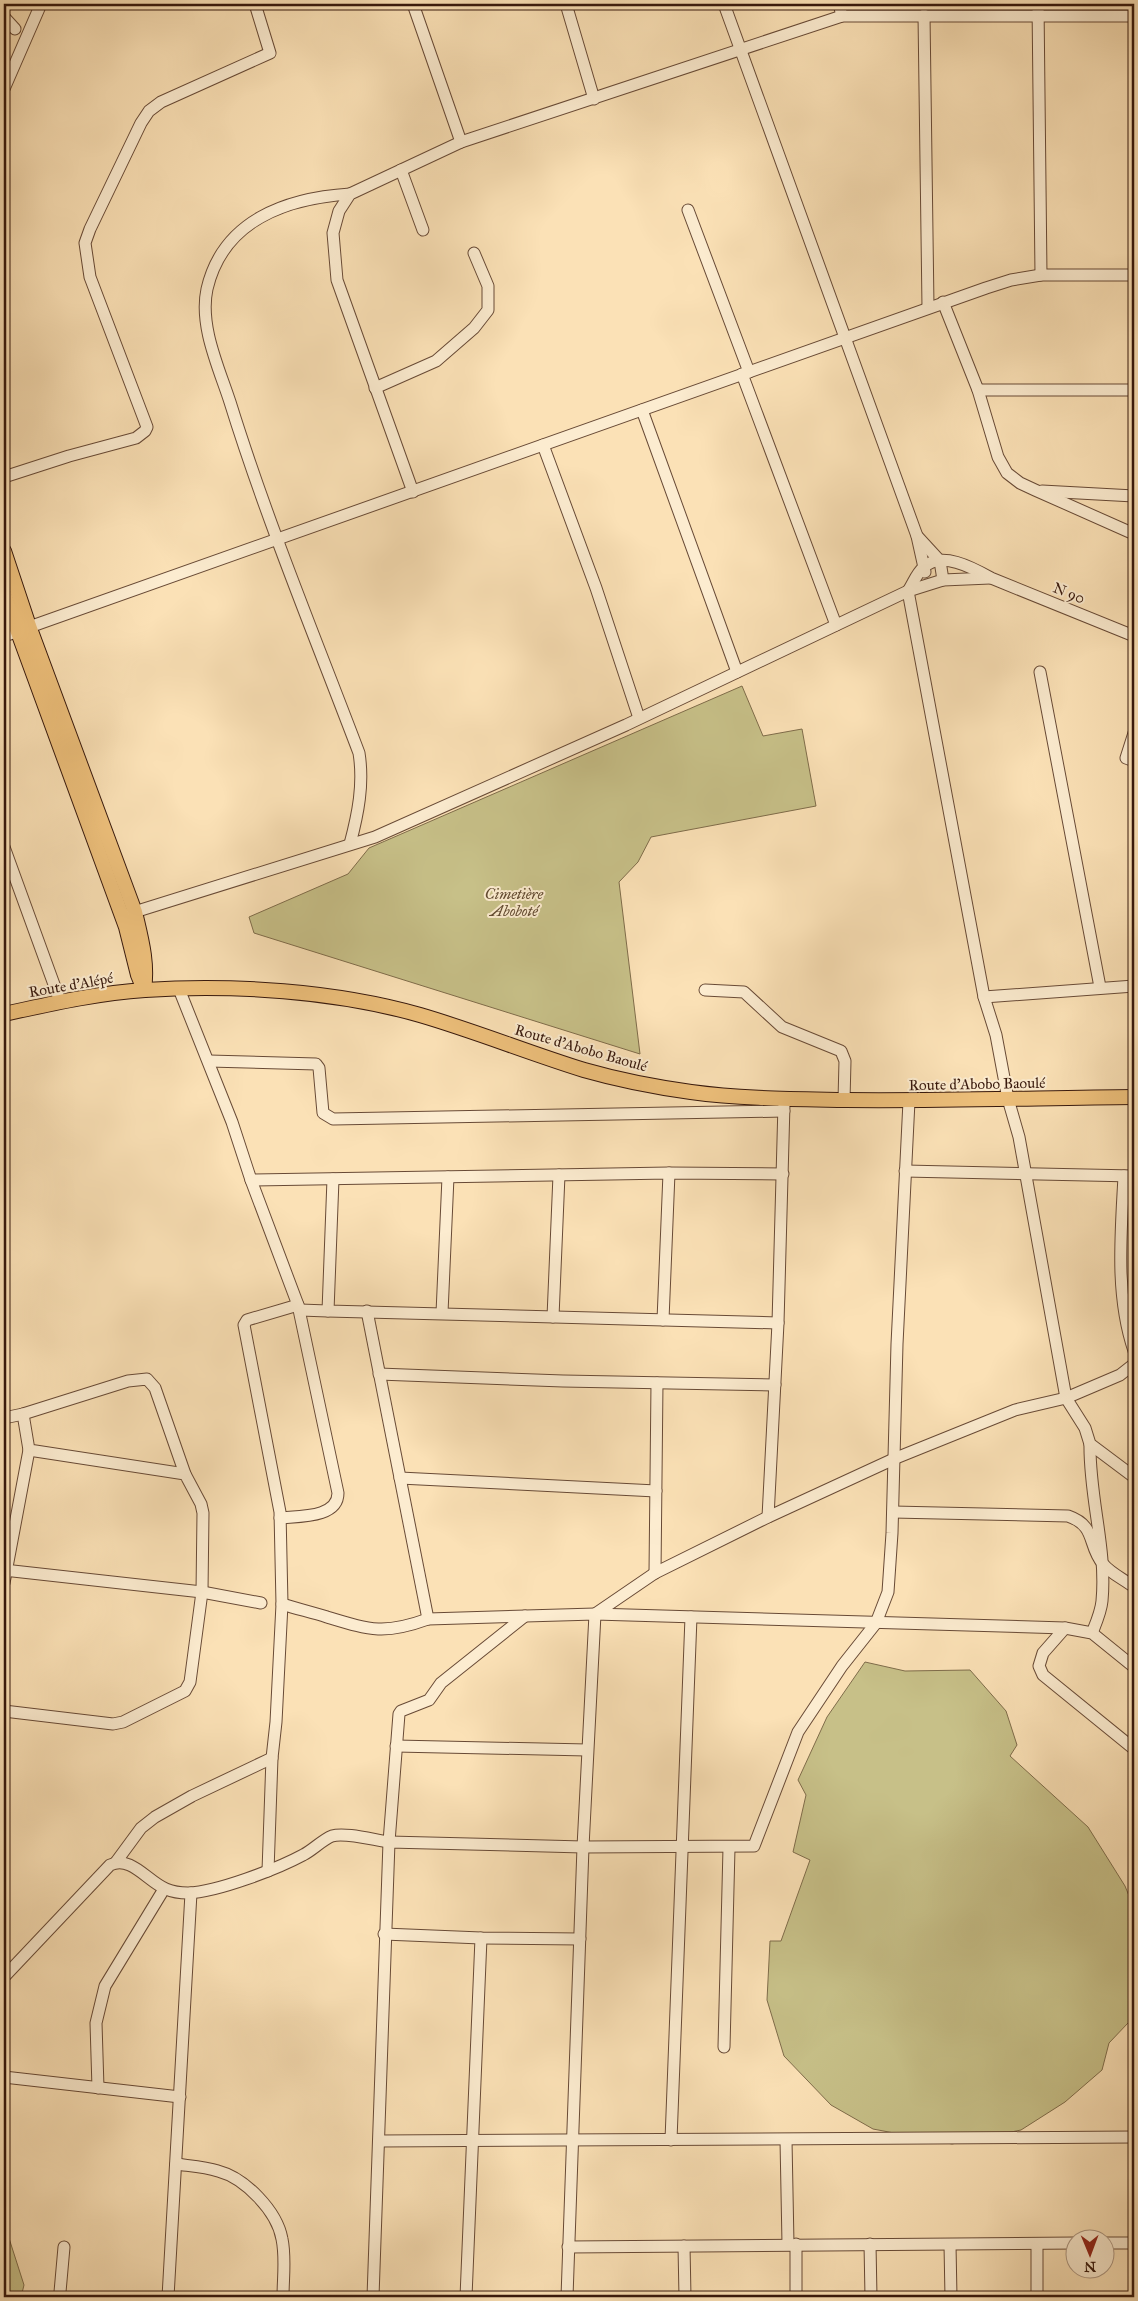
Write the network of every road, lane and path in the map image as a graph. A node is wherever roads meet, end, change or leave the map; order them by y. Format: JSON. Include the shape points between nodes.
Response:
{"nodes":[{"id":1,"x":41,"y":4,"type":"edge"},
{"id":2,"x":255,"y":4,"type":"edge"},
{"id":3,"x":413,"y":4,"type":"edge"},
{"id":4,"x":566,"y":4,"type":"edge"},
{"id":5,"x":724,"y":4,"type":"edge"},
{"id":6,"x":839,"y":4,"type":"edge"},
{"id":7,"x":1038,"y":4,"type":"edge"},
{"id":8,"x":924,"y":15,"type":"junction"},
{"id":9,"x":842,"y":16,"type":"junction"},
{"id":10,"x":1134,"y":16,"type":"edge"},
{"id":11,"x":4,"y":17,"type":"edge"},
{"id":12,"x":1038,"y":17,"type":"junction"},
{"id":13,"x":15,"y":29,"type":"dead end"},
{"id":14,"x":740,"y":49,"type":"junction"},
{"id":15,"x":4,"y":90,"type":"edge"},
{"id":16,"x":594,"y":98,"type":"junction"},
{"id":17,"x":461,"y":142,"type":"junction"},
{"id":18,"x":401,"y":170,"type":"junction"},
{"id":19,"x":350,"y":194,"type":"junction"},
{"id":20,"x":688,"y":210,"type":"dead end"},
{"id":21,"x":423,"y":230,"type":"dead end"},
{"id":22,"x":474,"y":253,"type":"dead end"},
{"id":23,"x":1134,"y":274,"type":"edge"},
{"id":24,"x":1040,"y":275,"type":"junction"},
{"id":25,"x":943,"y":302,"type":"junction"},
{"id":26,"x":928,"y":307,"type":"junction"},
{"id":27,"x":846,"y":337,"type":"junction"},
{"id":28,"x":745,"y":373,"type":"junction"},
{"id":29,"x":375,"y":388,"type":"junction"},
{"id":30,"x":978,"y":390,"type":"junction"},
{"id":31,"x":1134,"y":390,"type":"edge"},
{"id":32,"x":642,"y":410,"type":"junction"},
{"id":33,"x":542,"y":445,"type":"junction"},
{"id":34,"x":4,"y":477,"type":"edge"},
{"id":35,"x":1035,"y":490,"type":"junction"},
{"id":36,"x":412,"y":492,"type":"junction"},
{"id":37,"x":1134,"y":496,"type":"edge"},
{"id":38,"x":1134,"y":534,"type":"edge"},
{"id":39,"x":918,"y":536,"type":"junction"},
{"id":40,"x":277,"y":539,"type":"junction"},
{"id":41,"x":4,"y":551,"type":"edge"},
{"id":42,"x":940,"y":561,"type":"junction"},
{"id":43,"x":924,"y":566,"type":"junction"},
{"id":44,"x":991,"y":578,"type":"junction"},
{"id":45,"x":943,"y":580,"type":"junction"},
{"id":46,"x":930,"y":583,"type":"junction"},
{"id":47,"x":908,"y":591,"type":"junction"},
{"id":48,"x":4,"y":594,"type":"edge"},
{"id":49,"x":836,"y":625,"type":"junction"},
{"id":50,"x":17,"y":631,"type":"edge"},
{"id":51,"x":1134,"y":636,"type":"edge"},
{"id":52,"x":737,"y":672,"type":"junction"},
{"id":53,"x":1040,"y":672,"type":"dead end"},
{"id":54,"x":639,"y":718,"type":"junction"},
{"id":55,"x":1134,"y":733,"type":"edge"},
{"id":56,"x":1134,"y":761,"type":"edge"},
{"id":57,"x":350,"y":844,"type":"junction"},
{"id":58,"x":4,"y":847,"type":"edge"},
{"id":59,"x":128,"y":914,"type":"junction"},
{"id":60,"x":1134,"y":986,"type":"edge"},
{"id":61,"x":1100,"y":987,"type":"junction"},
{"id":62,"x":179,"y":989,"type":"junction"},
{"id":63,"x":144,"y":990,"type":"junction"},
{"id":64,"x":705,"y":990,"type":"dead end"},
{"id":65,"x":984,"y":997,"type":"junction"},
{"id":66,"x":60,"y":1001,"type":"junction"},
{"id":67,"x":4,"y":1014,"type":"edge"},
{"id":68,"x":209,"y":1061,"type":"junction"},
{"id":69,"x":1134,"y":1098,"type":"edge"},
{"id":70,"x":1008,"y":1099,"type":"junction"},
{"id":71,"x":844,"y":1100,"type":"junction"},
{"id":72,"x":909,"y":1101,"type":"junction"},
{"id":73,"x":784,"y":1105,"type":"junction"},
{"id":74,"x":905,"y":1171,"type":"junction"},
{"id":75,"x":1026,"y":1172,"type":"junction"},
{"id":76,"x":669,"y":1173,"type":"junction"},
{"id":77,"x":783,"y":1174,"type":"junction"},
{"id":78,"x":559,"y":1175,"type":"junction"},
{"id":79,"x":1129,"y":1176,"type":"edge"},
{"id":80,"x":448,"y":1177,"type":"junction"},
{"id":81,"x":333,"y":1179,"type":"junction"},
{"id":82,"x":251,"y":1180,"type":"junction"},
{"id":83,"x":299,"y":1308,"type":"junction"},
{"id":84,"x":328,"y":1310,"type":"junction"},
{"id":85,"x":367,"y":1311,"type":"junction"},
{"id":86,"x":442,"y":1314,"type":"junction"},
{"id":87,"x":553,"y":1317,"type":"junction"},
{"id":88,"x":663,"y":1320,"type":"junction"},
{"id":89,"x":778,"y":1324,"type":"junction"},
{"id":90,"x":1134,"y":1351,"type":"edge"},
{"id":91,"x":1134,"y":1364,"type":"edge"},
{"id":92,"x":379,"y":1374,"type":"junction"},
{"id":93,"x":657,"y":1383,"type":"junction"},
{"id":94,"x":775,"y":1385,"type":"junction"},
{"id":95,"x":1066,"y":1398,"type":"junction"},
{"id":96,"x":23,"y":1414,"type":"junction"},
{"id":97,"x":4,"y":1418,"type":"edge"},
{"id":98,"x":1090,"y":1444,"type":"junction"},
{"id":99,"x":29,"y":1450,"type":"junction"},
{"id":100,"x":896,"y":1458,"type":"junction"},
{"id":101,"x":185,"y":1474,"type":"junction"},
{"id":102,"x":1134,"y":1477,"type":"edge"},
{"id":103,"x":400,"y":1478,"type":"junction"},
{"id":104,"x":656,"y":1491,"type":"junction"},
{"id":105,"x":893,"y":1512,"type":"junction"},
{"id":106,"x":768,"y":1517,"type":"junction"},
{"id":107,"x":280,"y":1518,"type":"junction"},
{"id":108,"x":1103,"y":1564,"type":"junction"},
{"id":109,"x":5,"y":1570,"type":"edge"},
{"id":110,"x":655,"y":1572,"type":"junction"},
{"id":111,"x":4,"y":1583,"type":"edge"},
{"id":112,"x":1134,"y":1587,"type":"edge"},
{"id":113,"x":202,"y":1592,"type":"junction"},
{"id":114,"x":261,"y":1603,"type":"dead end"},
{"id":115,"x":282,"y":1604,"type":"junction"},
{"id":116,"x":595,"y":1614,"type":"junction"},
{"id":117,"x":525,"y":1616,"type":"junction"},
{"id":118,"x":691,"y":1617,"type":"junction"},
{"id":119,"x":428,"y":1619,"type":"junction"},
{"id":120,"x":876,"y":1623,"type":"junction"},
{"id":121,"x":1065,"y":1628,"type":"junction"},
{"id":122,"x":1092,"y":1633,"type":"junction"},
{"id":123,"x":1134,"y":1667,"type":"edge"},
{"id":124,"x":4,"y":1711,"type":"edge"},
{"id":125,"x":396,"y":1746,"type":"junction"},
{"id":126,"x":1134,"y":1749,"type":"edge"},
{"id":127,"x":587,"y":1750,"type":"junction"},
{"id":128,"x":272,"y":1758,"type":"junction"},
{"id":129,"x":389,"y":1842,"type":"junction"},
{"id":130,"x":583,"y":1847,"type":"junction"},
{"id":131,"x":680,"y":1848,"type":"junction"},
{"id":132,"x":729,"y":1848,"type":"junction"},
{"id":133,"x":116,"y":1862,"type":"junction"},
{"id":134,"x":268,"y":1871,"type":"junction"},
{"id":135,"x":164,"y":1888,"type":"junction"},
{"id":136,"x":191,"y":1893,"type":"junction"},
{"id":137,"x":384,"y":1934,"type":"junction"},
{"id":138,"x":481,"y":1938,"type":"junction"},
{"id":139,"x":580,"y":1939,"type":"junction"},
{"id":140,"x":4,"y":1977,"type":"edge"},
{"id":141,"x":724,"y":2048,"type":"dead end"},
{"id":142,"x":4,"y":2077,"type":"edge"},
{"id":143,"x":98,"y":2088,"type":"junction"},
{"id":144,"x":180,"y":2097,"type":"junction"},
{"id":145,"x":1134,"y":2137,"type":"edge"},
{"id":146,"x":671,"y":2140,"type":"junction"},
{"id":147,"x":786,"y":2140,"type":"junction"},
{"id":148,"x":380,"y":2141,"type":"junction"},
{"id":149,"x":573,"y":2141,"type":"junction"},
{"id":150,"x":472,"y":2142,"type":"junction"},
{"id":151,"x":176,"y":2164,"type":"junction"},
{"id":152,"x":1066,"y":2243,"type":"edge"},
{"id":153,"x":1116,"y":2243,"type":"edge"},
{"id":154,"x":1134,"y":2243,"type":"edge"},
{"id":155,"x":792,"y":2244,"type":"junction"},
{"id":156,"x":870,"y":2244,"type":"junction"},
{"id":157,"x":1037,"y":2244,"type":"junction"},
{"id":158,"x":950,"y":2245,"type":"junction"},
{"id":159,"x":568,"y":2246,"type":"junction"},
{"id":160,"x":684,"y":2246,"type":"junction"},
{"id":161,"x":64,"y":2247,"type":"dead end"},
{"id":162,"x":62,"y":2297,"type":"edge"},
{"id":163,"x":168,"y":2297,"type":"edge"},
{"id":164,"x":283,"y":2297,"type":"edge"},
{"id":165,"x":373,"y":2297,"type":"edge"},
{"id":166,"x":466,"y":2297,"type":"edge"},
{"id":167,"x":567,"y":2297,"type":"edge"},
{"id":168,"x":685,"y":2297,"type":"edge"},
{"id":169,"x":796,"y":2297,"type":"edge"},
{"id":170,"x":871,"y":2297,"type":"edge"},
{"id":171,"x":951,"y":2297,"type":"edge"},
{"id":172,"x":1037,"y":2297,"type":"edge"}],
"edges":[{"from":1,"to":15,"type":"street"},
{"from":2,"to":34,"type":"street","via":[[270,53],[161,102],[150,111],[141,123],[85,243],[90,278],[147,427],[145,431],[136,438]]},
{"from":3,"to":17,"type":"street"},
{"from":4,"to":16,"type":"street"},
{"from":5,"to":14,"type":"street"},
{"from":6,"to":9,"type":"street"},
{"from":7,"to":12,"type":"street"},
{"from":8,"to":9,"type":"street"},
{"from":8,"to":12,"type":"street"},
{"from":8,"to":26,"type":"street"},
{"from":9,"to":14,"type":"street"},
{"from":10,"to":12,"type":"street"},
{"from":11,"to":13,"type":"street"},
{"from":12,"to":24,"type":"street"},
{"from":14,"to":16,"type":"street"},
{"from":14,"to":27,"type":"street"},
{"from":16,"to":17,"type":"street"},
{"from":17,"to":18,"type":"street"},
{"from":18,"to":19,"type":"street"},
{"from":18,"to":21,"type":"street"},
{"from":19,"to":29,"type":"street","via":[[339,211],[333,233],[334,257],[337,280]]},
{"from":19,"to":40,"type":"street","via":[[298,201],[270,211],[246,226],[216,266],[207,289],[206,310],[212,346]]},
{"from":20,"to":28,"type":"street"},
{"from":22,"to":29,"type":"street","via":[[488,286],[488,310],[474,328],[436,361]]},
{"from":23,"to":24,"type":"street"},
{"from":24,"to":25,"type":"street","via":[[1011,280]]},
{"from":25,"to":26,"type":"street"},
{"from":25,"to":30,"type":"street"},
{"from":26,"to":27,"type":"street"},
{"from":27,"to":28,"type":"street"},
{"from":27,"to":39,"type":"street"},
{"from":28,"to":32,"type":"street"},
{"from":28,"to":49,"type":"street"},
{"from":29,"to":36,"type":"street"},
{"from":30,"to":31,"type":"street"},
{"from":30,"to":35,"type":"street","via":[[998,457],[1007,473]]},
{"from":32,"to":33,"type":"street"},
{"from":32,"to":52,"type":"street"},
{"from":33,"to":36,"type":"street"},
{"from":33,"to":54,"type":"street","via":[[596,588]]},
{"from":35,"to":37,"type":"street"},
{"from":35,"to":38,"type":"street"},
{"from":36,"to":40,"type":"street"},
{"from":39,"to":42,"type":"street"},
{"from":39,"to":43,"type":"street"},
{"from":40,"to":50,"type":"street"},
{"from":40,"to":57,"type":"street","via":[[359,753],[359,804]]},
{"from":41,"to":50,"type":"main road"},
{"from":42,"to":43,"type":"street","name":"N 90"},
{"from":42,"to":44,"type":"street","name":"N 90","via":[[962,564]]},
{"from":42,"to":45,"type":"street"},
{"from":43,"to":46,"type":"street"},
{"from":43,"to":47,"type":"street"},
{"from":44,"to":45,"type":"street","name":"N 90"},
{"from":44,"to":51,"type":"street","name":"N 90"},
{"from":45,"to":46,"type":"street","name":"N 90"},
{"from":46,"to":47,"type":"street","name":"N 90"},
{"from":47,"to":49,"type":"street","name":"N 90"},
{"from":47,"to":65,"type":"street"},
{"from":48,"to":50,"type":"main road"},
{"from":49,"to":52,"type":"street","name":"N 90"},
{"from":50,"to":59,"type":"main road"},
{"from":52,"to":54,"type":"street","name":"N 90"},
{"from":53,"to":61,"type":"street"},
{"from":54,"to":57,"type":"street","name":"N 90","via":[[375,837]]},
{"from":55,"to":56,"type":"street","via":[[1126,758]]},
{"from":57,"to":59,"type":"street","name":"N 90"},
{"from":58,"to":66,"type":"street"},
{"from":59,"to":63,"type":"main road","via":[[143,946]]},
{"from":60,"to":61,"type":"street"},
{"from":61,"to":65,"type":"street"},
{"from":62,"to":63,"type":"main road","name":"Route d'Abobo Baoulé"},
{"from":62,"to":68,"type":"street"},
{"from":62,"to":73,"type":"main road","name":"Route d'Abobo Baoulé","via":[[254,990],[377,1004],[640,1084]]},
{"from":63,"to":66,"type":"main road","name":"Route d'Alépé"},
{"from":64,"to":71,"type":"street","via":[[744,992],[782,1027],[841,1052],[845,1061]]},
{"from":65,"to":70,"type":"street","via":[[996,1035]]},
{"from":66,"to":67,"type":"main road","name":"Route d'Alépé"},
{"from":68,"to":73,"type":"street","via":[[316,1064],[323,1113],[334,1119]]},
{"from":68,"to":82,"type":"street"},
{"from":69,"to":70,"type":"main road","name":"Route d'Abobo Baoulé"},
{"from":70,"to":72,"type":"main road","name":"Route d'Abobo Baoulé"},
{"from":70,"to":75,"type":"street"},
{"from":71,"to":72,"type":"main road","name":"Route d'Abobo Baoulé"},
{"from":71,"to":73,"type":"main road","name":"Route d'Abobo Baoulé"},
{"from":72,"to":74,"type":"street"},
{"from":73,"to":77,"type":"street"},
{"from":74,"to":75,"type":"street"},
{"from":74,"to":100,"type":"street","via":[[897,1344]]},
{"from":75,"to":79,"type":"street"},
{"from":75,"to":95,"type":"street"},
{"from":76,"to":77,"type":"street"},
{"from":76,"to":78,"type":"street"},
{"from":76,"to":88,"type":"street"},
{"from":77,"to":89,"type":"street"},
{"from":78,"to":80,"type":"street"},
{"from":78,"to":87,"type":"street"},
{"from":79,"to":90,"type":"street","via":[[1120,1260],[1123,1298]]},
{"from":80,"to":81,"type":"street"},
{"from":80,"to":86,"type":"street"},
{"from":81,"to":82,"type":"street"},
{"from":81,"to":84,"type":"street"},
{"from":82,"to":83,"type":"street"},
{"from":83,"to":84,"type":"street"},
{"from":83,"to":107,"type":"street","via":[[247,1320],[244,1325]]},
{"from":83,"to":107,"type":"street","via":[[338,1500],[326,1511]]},
{"from":84,"to":85,"type":"street"},
{"from":85,"to":86,"type":"street"},
{"from":85,"to":92,"type":"street"},
{"from":86,"to":87,"type":"street"},
{"from":87,"to":88,"type":"street"},
{"from":88,"to":89,"type":"street"},
{"from":89,"to":94,"type":"street"},
{"from":91,"to":95,"type":"street","via":[[1120,1375]]},
{"from":92,"to":93,"type":"street"},
{"from":92,"to":103,"type":"street"},
{"from":93,"to":94,"type":"street"},
{"from":93,"to":104,"type":"street"},
{"from":94,"to":106,"type":"street"},
{"from":95,"to":98,"type":"street","via":[[1085,1428]]},
{"from":95,"to":100,"type":"street","via":[[1015,1410]]},
{"from":96,"to":97,"type":"street"},
{"from":96,"to":99,"type":"street"},
{"from":96,"to":101,"type":"street","via":[[128,1381],[147,1379],[155,1388]]},
{"from":98,"to":102,"type":"street"},
{"from":98,"to":108,"type":"street","via":[[1090,1474]]},
{"from":99,"to":101,"type":"street"},
{"from":99,"to":109,"type":"street"},
{"from":100,"to":105,"type":"street"},
{"from":100,"to":106,"type":"street"},
{"from":101,"to":113,"type":"street","via":[[203,1514]]},
{"from":103,"to":104,"type":"street"},
{"from":103,"to":119,"type":"street"},
{"from":104,"to":110,"type":"street"},
{"from":105,"to":108,"type":"street","via":[[1068,1516],[1080,1520],[1087,1527]]},
{"from":105,"to":120,"type":"street","via":[[888,1592]]},
{"from":106,"to":110,"type":"street"},
{"from":107,"to":115,"type":"street"},
{"from":108,"to":112,"type":"street"},
{"from":108,"to":122,"type":"street","via":[[1102,1601]]},
{"from":109,"to":111,"type":"street"},
{"from":109,"to":113,"type":"street"},
{"from":110,"to":116,"type":"street"},
{"from":113,"to":114,"type":"street"},
{"from":113,"to":124,"type":"street","via":[[190,1682],[178,1696],[113,1724]]},
{"from":115,"to":119,"type":"street","via":[[360,1628],[402,1628]]},
{"from":115,"to":128,"type":"street"},
{"from":116,"to":117,"type":"street"},
{"from":116,"to":118,"type":"street"},
{"from":116,"to":127,"type":"street"},
{"from":117,"to":119,"type":"street"},
{"from":117,"to":125,"type":"street","via":[[441,1683],[429,1700],[401,1710]]},
{"from":118,"to":120,"type":"street"},
{"from":118,"to":131,"type":"street"},
{"from":120,"to":121,"type":"street"},
{"from":120,"to":132,"type":"street","via":[[837,1673],[798,1732],[756,1843],[751,1847]]},
{"from":121,"to":122,"type":"street"},
{"from":121,"to":126,"type":"street","via":[[1043,1653],[1039,1666],[1043,1675]]},
{"from":122,"to":123,"type":"street"},
{"from":125,"to":127,"type":"street"},
{"from":125,"to":129,"type":"street"},
{"from":127,"to":130,"type":"street"},
{"from":128,"to":133,"type":"street","via":[[155,1817],[141,1828]]},
{"from":128,"to":134,"type":"street"},
{"from":129,"to":130,"type":"street"},
{"from":129,"to":134,"type":"street","via":[[332,1836],[305,1854]]},
{"from":129,"to":137,"type":"street"},
{"from":130,"to":131,"type":"street"},
{"from":130,"to":139,"type":"street"},
{"from":131,"to":132,"type":"street"},
{"from":131,"to":146,"type":"street"},
{"from":132,"to":141,"type":"street"},
{"from":133,"to":135,"type":"street","via":[[128,1865]]},
{"from":133,"to":140,"type":"street"},
{"from":134,"to":136,"type":"street"},
{"from":135,"to":136,"type":"street","via":[[175,1893]]},
{"from":135,"to":143,"type":"street","via":[[105,1986],[96,2023]]},
{"from":136,"to":144,"type":"street"},
{"from":137,"to":138,"type":"street"},
{"from":137,"to":148,"type":"street"},
{"from":138,"to":139,"type":"street"},
{"from":138,"to":150,"type":"street"},
{"from":139,"to":149,"type":"street"},
{"from":142,"to":143,"type":"street"},
{"from":143,"to":144,"type":"street"},
{"from":144,"to":151,"type":"street"},
{"from":145,"to":147,"type":"street"},
{"from":146,"to":147,"type":"street"},
{"from":146,"to":149,"type":"street"},
{"from":147,"to":155,"type":"street"},
{"from":148,"to":150,"type":"street"},
{"from":148,"to":165,"type":"street"},
{"from":149,"to":150,"type":"street"},
{"from":149,"to":159,"type":"street"},
{"from":150,"to":166,"type":"street"},
{"from":151,"to":163,"type":"street"},
{"from":151,"to":164,"type":"street","via":[[220,2171],[239,2181],[264,2206],[282,2236]]},
{"from":152,"to":157,"type":"street"},
{"from":153,"to":154,"type":"street"},
{"from":155,"to":156,"type":"street"},
{"from":155,"to":160,"type":"street"},
{"from":155,"to":169,"type":"street"},
{"from":156,"to":158,"type":"street"},
{"from":156,"to":170,"type":"street"},
{"from":157,"to":158,"type":"street"},
{"from":157,"to":172,"type":"street"},
{"from":158,"to":171,"type":"street"},
{"from":159,"to":160,"type":"street"},
{"from":159,"to":167,"type":"street"},
{"from":160,"to":168,"type":"street"},
{"from":161,"to":162,"type":"street"}]}
